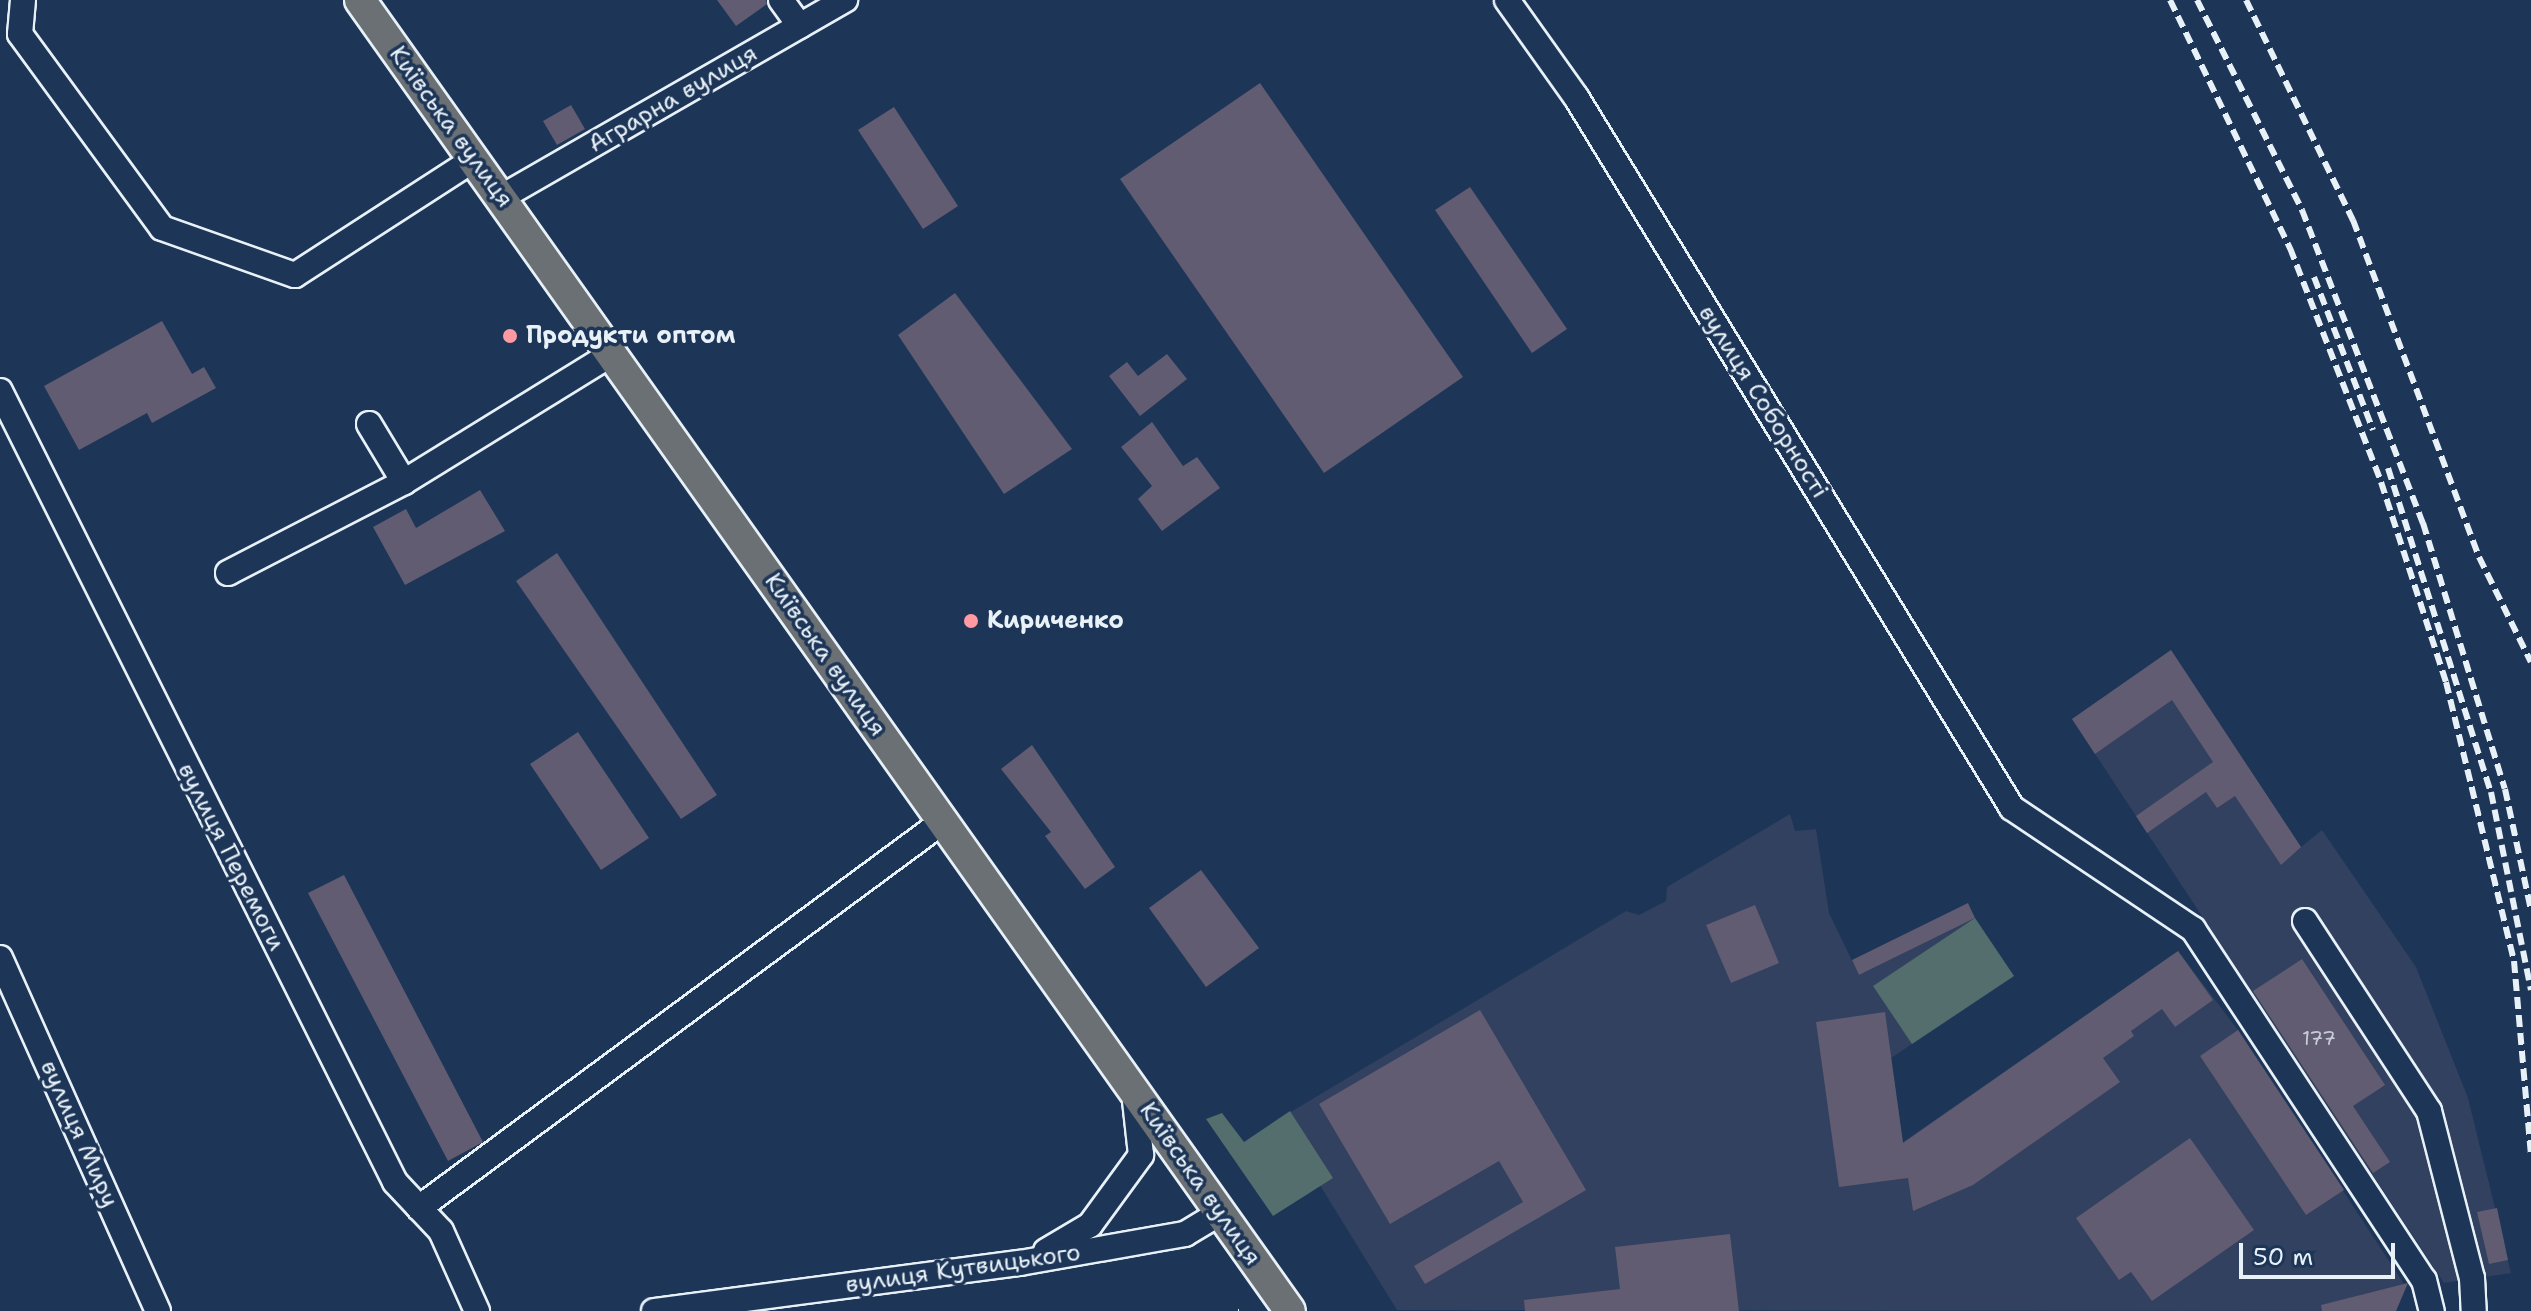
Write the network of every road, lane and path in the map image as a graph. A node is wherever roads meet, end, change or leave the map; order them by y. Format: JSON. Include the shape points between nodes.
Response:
{"nodes":[{"id":1,"x":23,"y":0,"type":"edge"},
{"id":2,"x":360,"y":0,"type":"edge"},
{"id":3,"x":781,"y":0,"type":"edge"},
{"id":4,"x":845,"y":0,"type":"edge"},
{"id":5,"x":1507,"y":0,"type":"edge"},
{"id":6,"x":800,"y":26,"type":"junction"},
{"id":7,"x":474,"y":159,"type":"junction"},
{"id":8,"x":502,"y":197,"type":"junction"},
{"id":9,"x":613,"y":353,"type":"junction"},
{"id":10,"x":0,"y":391,"type":"edge"},
{"id":11,"x":369,"y":424,"type":"dead end"},
{"id":12,"x":404,"y":482,"type":"junction"},
{"id":13,"x":228,"y":573,"type":"dead end"},
{"id":14,"x":942,"y":822,"type":"junction"},
{"id":15,"x":2305,"y":921,"type":"dead end"},
{"id":16,"x":0,"y":958,"type":"edge"},
{"id":17,"x":1134,"y":1092,"type":"junction"},
{"id":18,"x":419,"y":1208,"type":"junction"},
{"id":19,"x":1220,"y":1213,"type":"junction"},
{"id":20,"x":1020,"y":1263,"type":"junction"},
{"id":21,"x":158,"y":1311,"type":"edge"},
{"id":22,"x":477,"y":1311,"type":"edge"},
{"id":23,"x":654,"y":1311,"type":"edge"},
{"id":24,"x":1290,"y":1311,"type":"edge"},
{"id":25,"x":2432,"y":1311,"type":"edge"},
{"id":26,"x":2474,"y":1311,"type":"edge"}],
"edges":[{"from":1,"to":7,"type":"street","via":[[20,34],[162,228],[295,275]]},
{"from":2,"to":7,"type":"main road","name":"Київська вулиця"},
{"from":3,"to":6,"type":"street"},
{"from":4,"to":6,"type":"street","name":"Аграрна вулиця"},
{"from":5,"to":25,"type":"street","name":"вулиця Соборності","via":[[1576,97],[2012,808],[2193,929],[2424,1280]]},
{"from":6,"to":8,"type":"street","name":"Аграрна вулиця"},
{"from":7,"to":8,"type":"main road","name":"Київська вулиця"},
{"from":8,"to":9,"type":"main road","name":"Київська вулиця"},
{"from":9,"to":12,"type":"street"},
{"from":9,"to":14,"type":"main road","name":"Київська вулиця"},
{"from":10,"to":18,"type":"street","name":"вулиця Перемоги","via":[[395,1182]]},
{"from":11,"to":12,"type":"street"},
{"from":12,"to":13,"type":"street"},
{"from":14,"to":17,"type":"main road","name":"Київська вулиця"},
{"from":14,"to":18,"type":"street"},
{"from":15,"to":26,"type":"street","via":[[2429,1111],[2469,1263]]},
{"from":16,"to":21,"type":"street","name":"вулиця Миру"},
{"from":17,"to":19,"type":"main road","name":"Київська вулиця"},
{"from":17,"to":20,"type":"street","via":[[1141,1155],[1118,1194],[1090,1225]]},
{"from":18,"to":22,"type":"street","name":"вулиця Перемоги","via":[[441,1231]]},
{"from":19,"to":20,"type":"street","name":"вулиця Кутвицького","via":[[1185,1234]]},
{"from":19,"to":24,"type":"main road","name":"Київська вулиця"},
{"from":20,"to":23,"type":"street","name":"вулиця Кутвицького"}]}
